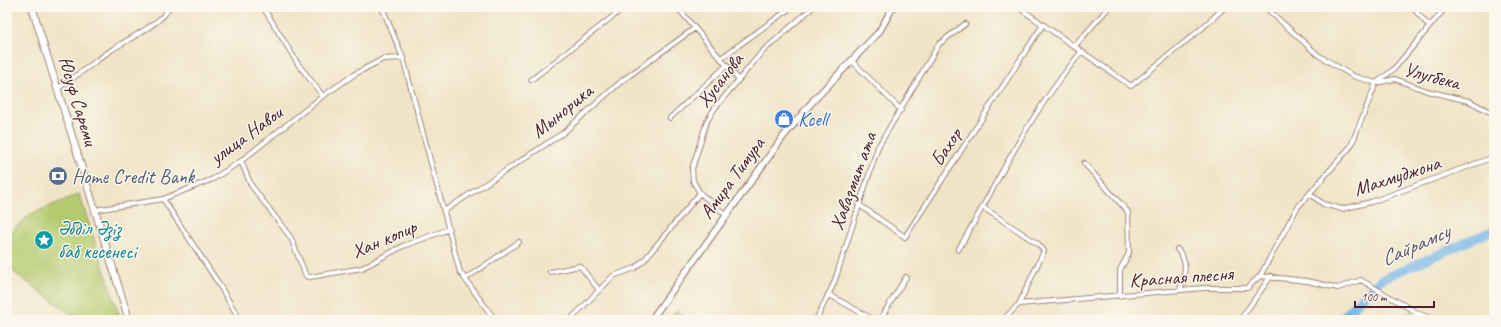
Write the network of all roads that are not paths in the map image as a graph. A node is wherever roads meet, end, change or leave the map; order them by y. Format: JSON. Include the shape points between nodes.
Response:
{"nodes":[{"id":1,"x":32,"y":7,"type":"edge"},
{"id":2,"x":169,"y":7,"type":"edge"},
{"id":3,"x":264,"y":7,"type":"edge"},
{"id":4,"x":382,"y":7,"type":"edge"},
{"id":5,"x":625,"y":7,"type":"edge"},
{"id":6,"x":678,"y":7,"type":"edge"},
{"id":7,"x":792,"y":7,"type":"edge"},
{"id":8,"x":813,"y":7,"type":"edge"},
{"id":9,"x":893,"y":7,"type":"edge"},
{"id":10,"x":1018,"y":7,"type":"edge"},
{"id":11,"x":1109,"y":7,"type":"edge"},
{"id":12,"x":1225,"y":7,"type":"edge"},
{"id":13,"x":1265,"y":7,"type":"edge"},
{"id":14,"x":1412,"y":7,"type":"edge"},
{"id":15,"x":1446,"y":7,"type":"edge"},
{"id":16,"x":965,"y":24,"type":"dead end"},
{"id":17,"x":1042,"y":26,"type":"junction"},
{"id":18,"x":1429,"y":26,"type":"junction"},
{"id":19,"x":695,"y":28,"type":"junction"},
{"id":20,"x":1074,"y":47,"type":"junction"},
{"id":21,"x":1080,"y":52,"type":"junction"},
{"id":22,"x":402,"y":58,"type":"junction"},
{"id":23,"x":720,"y":58,"type":"junction"},
{"id":24,"x":852,"y":61,"type":"junction"},
{"id":25,"x":726,"y":65,"type":"junction"},
{"id":26,"x":738,"y":79,"type":"junction"},
{"id":27,"x":531,"y":80,"type":"dead end"},
{"id":28,"x":1376,"y":83,"type":"junction"},
{"id":29,"x":57,"y":89,"type":"junction"},
{"id":30,"x":323,"y":96,"type":"junction"},
{"id":31,"x":900,"y":110,"type":"junction"},
{"id":32,"x":1494,"y":114,"type":"edge"},
{"id":33,"x":670,"y":118,"type":"dead end"},
{"id":34,"x":1494,"y":157,"type":"edge"},
{"id":35,"x":241,"y":161,"type":"junction"},
{"id":36,"x":1084,"y":163,"type":"dead end"},
{"id":37,"x":700,"y":193,"type":"junction"},
{"id":38,"x":1310,"y":194,"type":"junction"},
{"id":39,"x":163,"y":199,"type":"junction"},
{"id":40,"x":858,"y":204,"type":"junction"},
{"id":41,"x":984,"y":208,"type":"junction"},
{"id":42,"x":95,"y":210,"type":"junction"},
{"id":43,"x":444,"y":211,"type":"junction"},
{"id":44,"x":726,"y":215,"type":"junction"},
{"id":45,"x":449,"y":229,"type":"junction"},
{"id":46,"x":519,"y":242,"type":"dead end"},
{"id":47,"x":1177,"y":249,"type":"dead end"},
{"id":48,"x":958,"y":250,"type":"dead end"},
{"id":49,"x":550,"y":272,"type":"dead end"},
{"id":50,"x":1260,"y":276,"type":"junction"},
{"id":51,"x":1272,"y":276,"type":"junction"},
{"id":52,"x":906,"y":277,"type":"dead end"},
{"id":53,"x":465,"y":279,"type":"junction"},
{"id":54,"x":599,"y":290,"type":"junction"},
{"id":55,"x":1180,"y":290,"type":"junction"},
{"id":56,"x":828,"y":294,"type":"junction"},
{"id":57,"x":1120,"y":296,"type":"junction"},
{"id":58,"x":1020,"y":304,"type":"junction"},
{"id":59,"x":1419,"y":314,"type":"junction"},
{"id":60,"x":129,"y":320,"type":"edge"},
{"id":61,"x":240,"y":320,"type":"edge"},
{"id":62,"x":299,"y":320,"type":"edge"},
{"id":63,"x":314,"y":320,"type":"edge"},
{"id":64,"x":494,"y":320,"type":"edge"},
{"id":65,"x":570,"y":320,"type":"edge"},
{"id":66,"x":651,"y":320,"type":"edge"},
{"id":67,"x":816,"y":320,"type":"edge"},
{"id":68,"x":874,"y":320,"type":"edge"},
{"id":69,"x":880,"y":320,"type":"edge"},
{"id":70,"x":1003,"y":320,"type":"edge"},
{"id":71,"x":1240,"y":320,"type":"edge"},
{"id":72,"x":1402,"y":320,"type":"edge"},
{"id":73,"x":1437,"y":320,"type":"edge"}],
"edges":[{"from":1,"to":29,"type":"main road","name":"Юсуф Сареми"},
{"from":2,"to":29,"type":"street","via":[[168,11],[151,26],[111,50]]},
{"from":3,"to":30,"type":"street","via":[[298,64]]},
{"from":4,"to":22,"type":"street"},
{"from":5,"to":27,"type":"street"},
{"from":6,"to":19,"type":"street"},
{"from":7,"to":23,"type":"street"},
{"from":8,"to":26,"type":"street","name":"Хусанова","via":[[762,52]]},
{"from":9,"to":24,"type":"street","name":"Амира Тимура","via":[[879,32]]},
{"from":10,"to":17,"type":"street"},
{"from":11,"to":20,"type":"street"},
{"from":12,"to":21,"type":"street","via":[[1131,86]]},
{"from":13,"to":28,"type":"street","name":"Улугбека","via":[[1326,61],[1354,76]]},
{"from":14,"to":18,"type":"street"},
{"from":15,"to":18,"type":"street"},
{"from":16,"to":31,"type":"street","name":"Хавазмат ата","via":[[939,44]]},
{"from":17,"to":20,"type":"street"},
{"from":17,"to":40,"type":"street","name":"Бахор","via":[[905,237]]},
{"from":18,"to":28,"type":"street","via":[[1394,69]]},
{"from":19,"to":23,"type":"street"},
{"from":19,"to":43,"type":"street","name":"Мынорика","via":[[623,80],[563,133]]},
{"from":20,"to":21,"type":"street"},
{"from":21,"to":41,"type":"street","via":[[1028,126]]},
{"from":22,"to":30,"type":"street","name":"улица Навои","via":[[383,59]]},
{"from":22,"to":43,"type":"street"},
{"from":23,"to":25,"type":"street"},
{"from":24,"to":31,"type":"street"},
{"from":24,"to":44,"type":"street","name":"Амира Тимура","via":[[783,137]]},
{"from":25,"to":26,"type":"street"},
{"from":25,"to":33,"type":"street"},
{"from":26,"to":37,"type":"street","name":"Хусанова","via":[[715,108],[702,136],[692,169],[693,181]]},
{"from":28,"to":32,"type":"street","name":"Улугбека","via":[[1395,79],[1427,91],[1469,101]]},
{"from":28,"to":38,"type":"street","via":[[1351,146]]},
{"from":29,"to":42,"type":"main road","name":"Юсуф Сареми"},
{"from":30,"to":35,"type":"street","name":"улица Навои"},
{"from":31,"to":40,"type":"street","name":"Хавазмат ата","via":[[878,147]]},
{"from":34,"to":38,"type":"street","name":"Махмуджона","via":[[1371,202],[1342,209],[1323,204]]},
{"from":35,"to":39,"type":"street","name":"улица Навои","via":[[213,178]]},
{"from":35,"to":45,"type":"street","name":"Хан копир","via":[[251,185],[291,238],[306,276],[362,268],[404,246]]},
{"from":36,"to":57,"type":"street","via":[[1128,212],[1129,253],[1120,270]]},
{"from":37,"to":44,"type":"street","name":"Хусанова"},
{"from":37,"to":54,"type":"street","via":[[645,259],[634,268],[613,276]]},
{"from":38,"to":50,"type":"street","via":[[1297,208]]},
{"from":39,"to":42,"type":"street","name":"улица Навои"},
{"from":39,"to":61,"type":"street"},
{"from":40,"to":56,"type":"street","name":"Хавазмат ата","via":[[834,283]]},
{"from":41,"to":48,"type":"street"},
{"from":41,"to":58,"type":"street","via":[[1043,247],[1044,251]]},
{"from":42,"to":60,"type":"main road","name":"Юсуф Сареми"},
{"from":43,"to":45,"type":"street"},
{"from":44,"to":66,"type":"street","name":"Амира Тимура"},
{"from":45,"to":53,"type":"street","via":[[460,272]]},
{"from":46,"to":53,"type":"street"},
{"from":47,"to":55,"type":"street","via":[[1185,258]]},
{"from":49,"to":54,"type":"street","via":[[580,266]]},
{"from":50,"to":51,"type":"street","name":"Красная плесня"},
{"from":50,"to":55,"type":"street","name":"Красная плесня","via":[[1248,288]]},
{"from":51,"to":59,"type":"street","name":"Красная плесня","via":[[1338,288],[1361,280]]},
{"from":51,"to":71,"type":"street"},
{"from":52,"to":69,"type":"street"},
{"from":53,"to":64,"type":"street"},
{"from":54,"to":65,"type":"street"},
{"from":55,"to":57,"type":"street","name":"Красная плесня"},
{"from":56,"to":67,"type":"street","name":"Хавазмат ата"},
{"from":56,"to":68,"type":"street"},
{"from":57,"to":58,"type":"street","name":"Красная плесня"},
{"from":58,"to":70,"type":"street"},
{"from":59,"to":72,"type":"street"},
{"from":59,"to":73,"type":"street"},
{"from":62,"to":63,"type":"street"}]}
